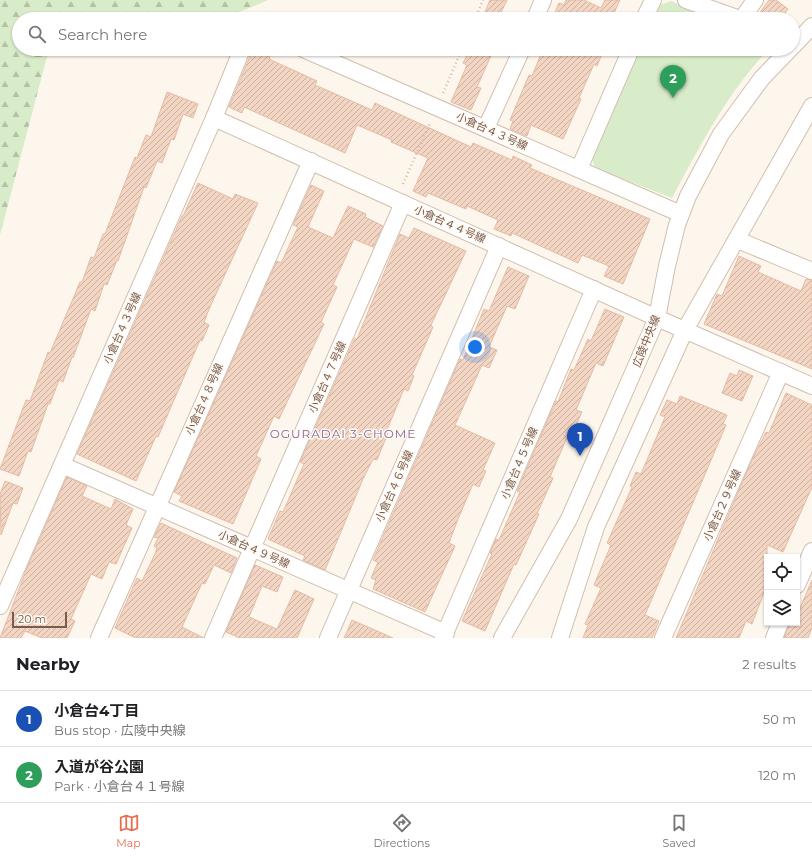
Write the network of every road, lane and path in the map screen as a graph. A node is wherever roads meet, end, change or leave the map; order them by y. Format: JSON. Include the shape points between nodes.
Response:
{"nodes":[{"id":1,"x":483,"y":0,"type":"edge"},
{"id":2,"x":543,"y":0,"type":"edge"},
{"id":3,"x":653,"y":0,"type":"edge"},
{"id":4,"x":686,"y":0,"type":"edge"},
{"id":5,"x":755,"y":0,"type":"edge"},
{"id":6,"x":478,"y":12,"type":"edge"},
{"id":7,"x":538,"y":12,"type":"edge"},
{"id":8,"x":647,"y":12,"type":"edge"},
{"id":9,"x":721,"y":12,"type":"edge"},
{"id":10,"x":746,"y":12,"type":"edge"},
{"id":11,"x":812,"y":26,"type":"edge"},
{"id":12,"x":800,"y":39,"type":"edge"},
{"id":13,"x":239,"y":56,"type":"edge"},
{"id":14,"x":319,"y":56,"type":"edge"},
{"id":15,"x":459,"y":56,"type":"edge"},
{"id":16,"x":519,"y":56,"type":"edge"},
{"id":17,"x":628,"y":56,"type":"edge"},
{"id":18,"x":783,"y":56,"type":"edge"},
{"id":19,"x":812,"y":106,"type":"edge"},
{"id":20,"x":437,"y":107,"type":"junction"},
{"id":21,"x":214,"y":118,"type":"junction"},
{"id":22,"x":486,"y":128,"type":"junction"},
{"id":23,"x":311,"y":161,"type":"junction"},
{"id":24,"x":579,"y":168,"type":"junction"},
{"id":25,"x":403,"y":203,"type":"junction"},
{"id":26,"x":681,"y":214,"type":"junction"},
{"id":27,"x":738,"y":240,"type":"junction"},
{"id":28,"x":499,"y":246,"type":"junction"},
{"id":29,"x":812,"y":271,"type":"edge"},
{"id":30,"x":594,"y":289,"type":"junction"},
{"id":31,"x":657,"y":318,"type":"junction"},
{"id":32,"x":685,"y":330,"type":"junction"},
{"id":33,"x":781,"y":372,"type":"junction"},
{"id":34,"x":812,"y":386,"type":"edge"},
{"id":35,"x":62,"y":465,"type":"junction"},
{"id":36,"x":156,"y":506,"type":"junction"},
{"id":37,"x":252,"y":548,"type":"junction"},
{"id":38,"x":812,"y":550,"type":"edge"},
{"id":39,"x":800,"y":578,"type":"edge"},
{"id":40,"x":349,"y":590,"type":"junction"},
{"id":41,"x":0,"y":606,"type":"edge"},
{"id":42,"x":779,"y":626,"type":"edge"},
{"id":43,"x":444,"y":635,"type":"edge"},
{"id":44,"x":99,"y":638,"type":"edge"},
{"id":45,"x":213,"y":638,"type":"edge"},
{"id":46,"x":328,"y":638,"type":"edge"},
{"id":47,"x":502,"y":638,"type":"edge"},
{"id":48,"x":560,"y":638,"type":"edge"},
{"id":49,"x":663,"y":638,"type":"edge"},
{"id":50,"x":774,"y":638,"type":"edge"}],
"edges":[{"from":1,"to":6,"type":"path"},
{"from":2,"to":7,"type":"street"},
{"from":3,"to":8,"type":"street"},
{"from":4,"to":9,"type":"street"},
{"from":5,"to":10,"type":"street"},
{"from":11,"to":12,"type":"street"},
{"from":13,"to":21,"type":"street","name":"小倉台４３号線"},
{"from":14,"to":20,"type":"street","name":"小倉台４３号線"},
{"from":15,"to":20,"type":"path"},
{"from":16,"to":22,"type":"street"},
{"from":17,"to":24,"type":"street"},
{"from":18,"to":26,"type":"street","name":"広陵中央線","via":[[762,78],[721,134]]},
{"from":19,"to":27,"type":"street"},
{"from":20,"to":22,"type":"street","name":"小倉台４３号線"},
{"from":20,"to":25,"type":"path","via":[[402,187]]},
{"from":21,"to":23,"type":"street","name":"小倉台４４号線"},
{"from":21,"to":35,"type":"street","name":"小倉台４３号線"},
{"from":22,"to":24,"type":"street","name":"小倉台４３号線"},
{"from":23,"to":25,"type":"street","name":"小倉台４４号線"},
{"from":23,"to":36,"type":"street","name":"小倉台４８号線"},
{"from":24,"to":26,"type":"street","name":"小倉台４３号線"},
{"from":25,"to":28,"type":"street","name":"小倉台４４号線"},
{"from":25,"to":37,"type":"street","name":"小倉台４７号線"},
{"from":26,"to":31,"type":"street","name":"広陵中央線"},
{"from":27,"to":29,"type":"street"},
{"from":27,"to":32,"type":"street"},
{"from":28,"to":30,"type":"street","name":"小倉台４４号線"},
{"from":28,"to":40,"type":"street","name":"小倉台４６号線"},
{"from":30,"to":31,"type":"street","name":"小倉台４４号線"},
{"from":30,"to":43,"type":"street","name":"小倉台４５号線"},
{"from":31,"to":32,"type":"street","name":"小倉台４４号線"},
{"from":31,"to":47,"type":"street","name":"広陵中央線","via":[[569,519]]},
{"from":32,"to":33,"type":"street","name":"小倉台４４号線"},
{"from":32,"to":48,"type":"street","via":[[596,527]]},
{"from":33,"to":34,"type":"street","name":"小倉台４４号線"},
{"from":33,"to":49,"type":"street","name":"小倉台２９号線"},
{"from":35,"to":36,"type":"street","name":"小倉台４９号線"},
{"from":35,"to":41,"type":"street","name":"小倉台４３号線"},
{"from":36,"to":37,"type":"street","name":"小倉台４９号線"},
{"from":36,"to":44,"type":"street","name":"小倉台４８号線"},
{"from":37,"to":40,"type":"street","name":"小倉台４９号線"},
{"from":37,"to":45,"type":"street","name":"小倉台４７号線"},
{"from":38,"to":39,"type":"street"},
{"from":40,"to":43,"type":"street","name":"小倉台４９号線"},
{"from":40,"to":46,"type":"street","name":"小倉台４６号線"},
{"from":42,"to":50,"type":"street"}]}
